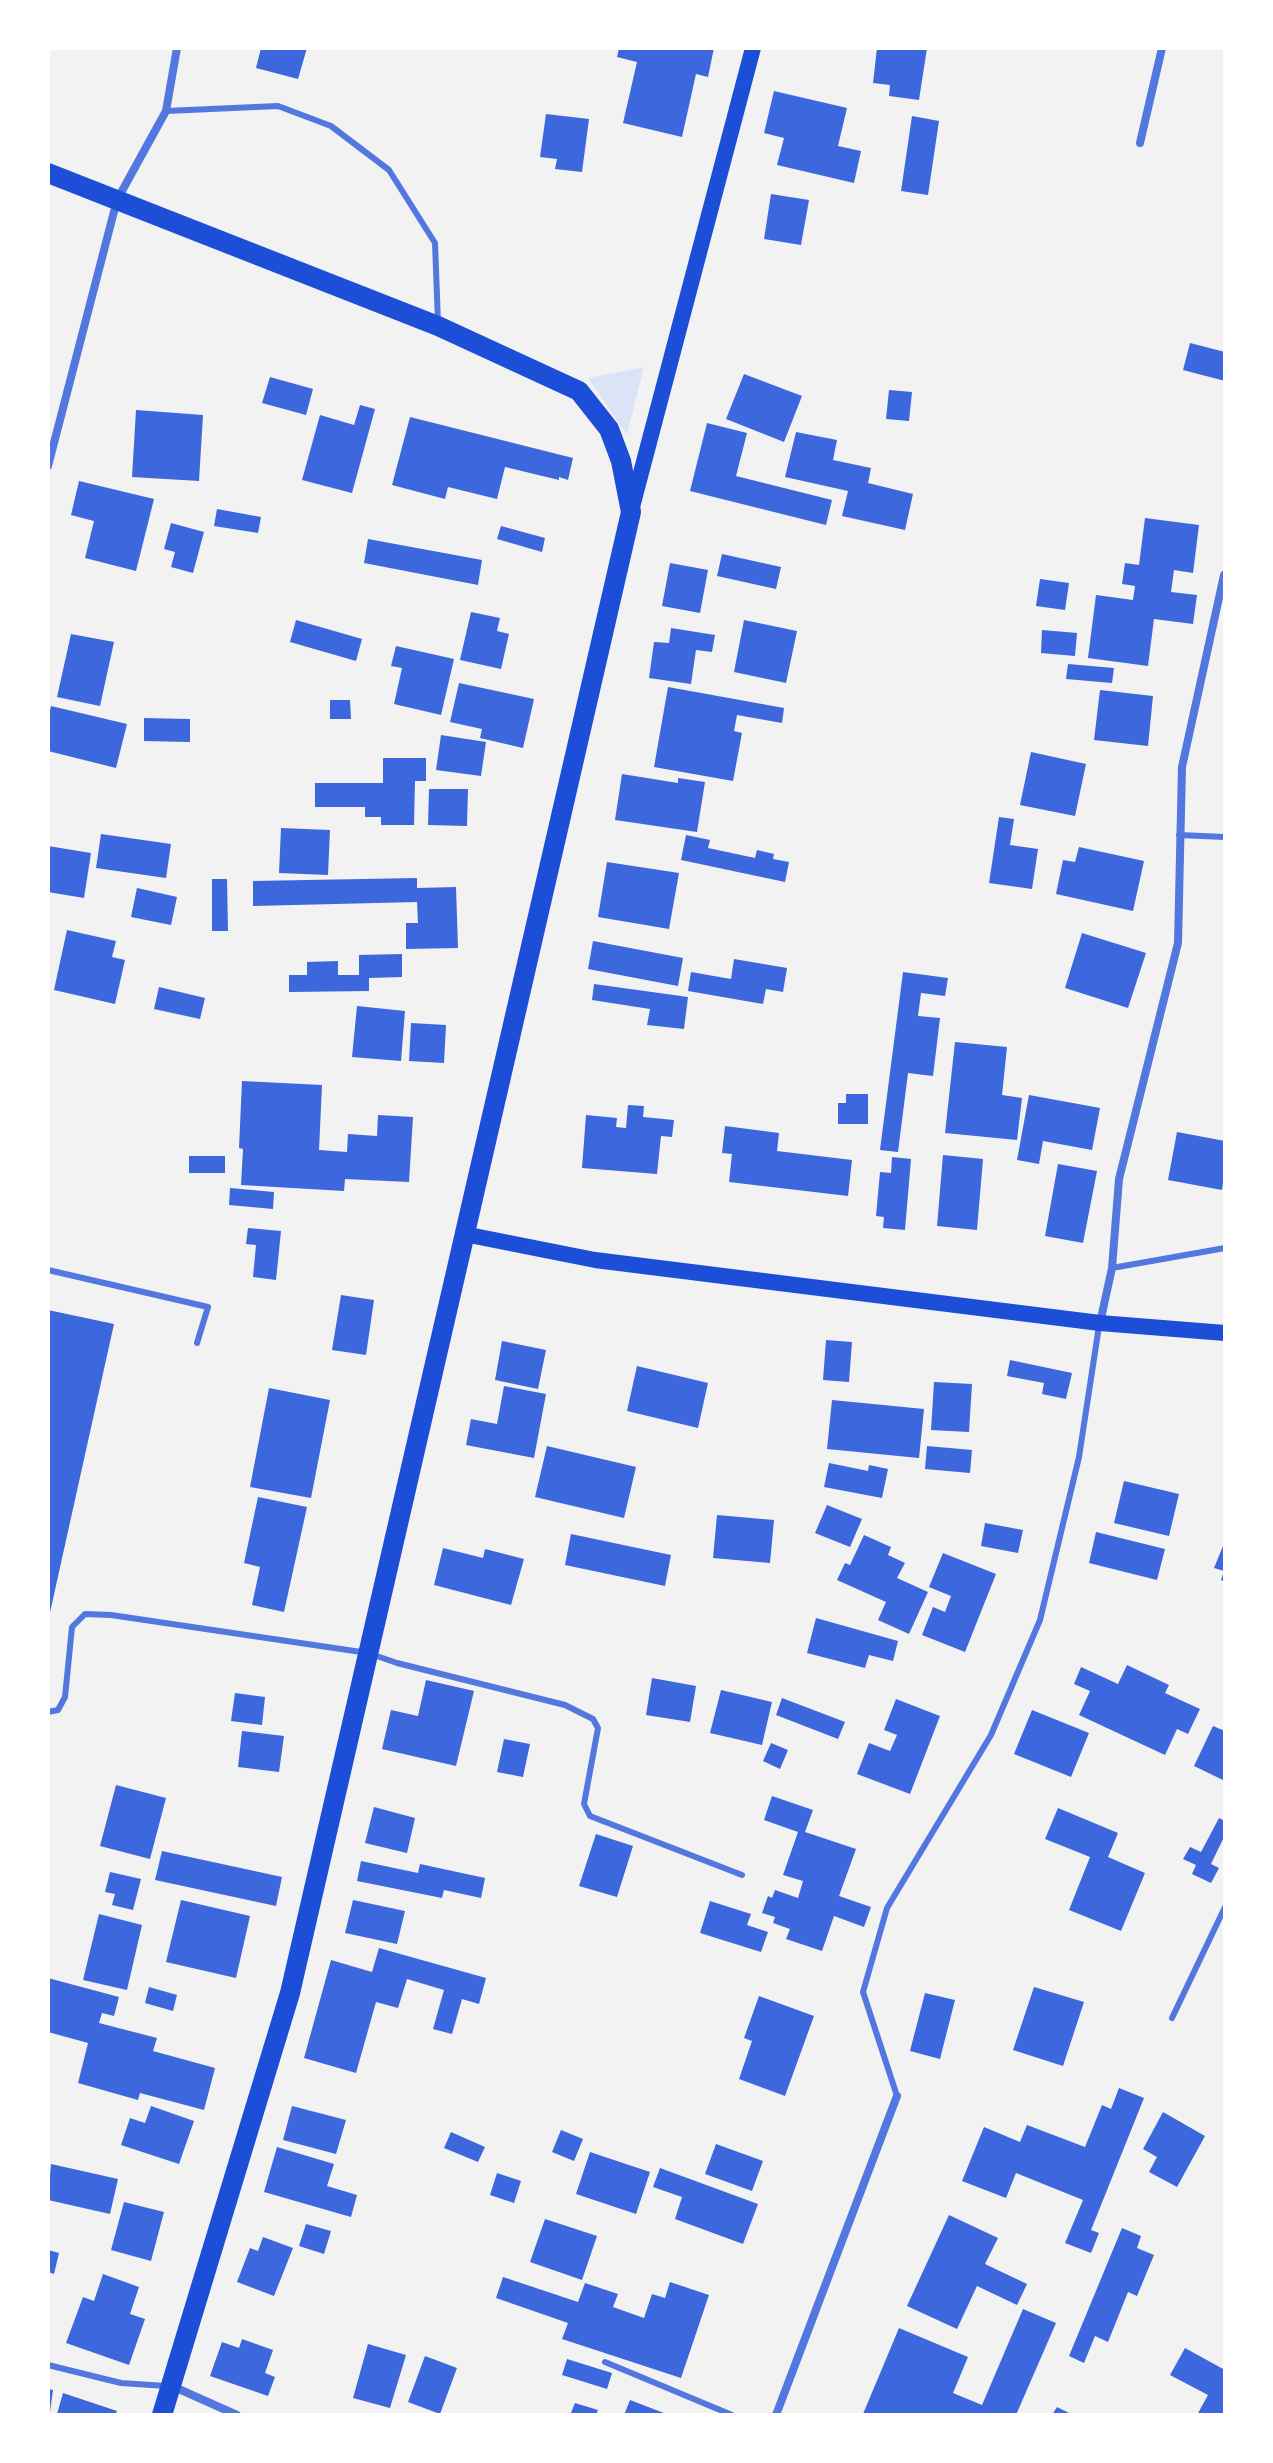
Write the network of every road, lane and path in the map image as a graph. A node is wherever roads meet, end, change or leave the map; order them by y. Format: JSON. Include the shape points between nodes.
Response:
{"nodes":[{"id":1,"x":177,"y":48,"type":"edge"},
{"id":2,"x":753,"y":48,"type":"edge"},
{"id":3,"x":1162,"y":48,"type":"edge"},
{"id":4,"x":166,"y":111,"type":"junction"},
{"id":5,"x":1140,"y":143,"type":"dead end"},
{"id":6,"x":49,"y":173,"type":"edge"},
{"id":7,"x":117,"y":200,"type":"junction"},
{"id":8,"x":438,"y":326,"type":"junction"},
{"id":9,"x":48,"y":466,"type":"edge"},
{"id":10,"x":631,"y":512,"type":"junction"},
{"id":11,"x":1224,"y":575,"type":"edge"},
{"id":12,"x":1179,"y":835,"type":"junction"},
{"id":13,"x":1225,"y":837,"type":"edge"},
{"id":14,"x":464,"y":1234,"type":"junction"},
{"id":15,"x":1225,"y":1248,"type":"edge"},
{"id":16,"x":1112,"y":1268,"type":"junction"},
{"id":17,"x":48,"y":1270,"type":"edge"},
{"id":18,"x":1100,"y":1323,"type":"junction"},
{"id":19,"x":1225,"y":1333,"type":"edge"},
{"id":20,"x":197,"y":1343,"type":"dead end"},
{"id":21,"x":368,"y":1653,"type":"junction"},
{"id":22,"x":48,"y":1712,"type":"edge"},
{"id":23,"x":742,"y":1875,"type":"dead end"},
{"id":24,"x":1225,"y":1907,"type":"edge"},
{"id":25,"x":1172,"y":2018,"type":"dead end"},
{"id":26,"x":897,"y":2096,"type":"joint"},
{"id":27,"x":605,"y":2362,"type":"dead end"},
{"id":28,"x":48,"y":2365,"type":"edge"},
{"id":29,"x":171,"y":2386,"type":"junction"},
{"id":30,"x":162,"y":2415,"type":"edge"},
{"id":31,"x":237,"y":2415,"type":"edge"},
{"id":32,"x":732,"y":2415,"type":"edge"},
{"id":33,"x":776,"y":2415,"type":"edge"}],
"edges":[{"from":1,"to":4,"type":"street"},
{"from":2,"to":10,"type":"main road"},
{"from":3,"to":5,"type":"street"},
{"from":4,"to":7,"type":"street"},
{"from":4,"to":8,"type":"lane","via":[[278,106],[331,126],[389,170],[435,243]]},
{"from":6,"to":7,"type":"main road"},
{"from":7,"to":8,"type":"main road"},
{"from":7,"to":9,"type":"street"},
{"from":8,"to":10,"type":"main road","via":[[579,391],[609,429]]},
{"from":10,"to":14,"type":"main road"},
{"from":11,"to":12,"type":"street","via":[[1182,767]]},
{"from":12,"to":13,"type":"lane"},
{"from":12,"to":16,"type":"street","via":[[1178,943],[1119,1179]]},
{"from":14,"to":18,"type":"main road","via":[[595,1260]]},
{"from":14,"to":21,"type":"main road"},
{"from":15,"to":16,"type":"lane"},
{"from":16,"to":18,"type":"street"},
{"from":17,"to":20,"type":"lane","via":[[208,1307]]},
{"from":18,"to":19,"type":"main road"},
{"from":18,"to":26,"type":"lane","via":[[1079,1457],[1040,1620],[991,1735],[887,1908],[863,1992]]},
{"from":21,"to":22,"type":"lane","via":[[85,1614],[72,1627],[65,1697],[58,1710]]},
{"from":21,"to":23,"type":"lane","via":[[565,1705],[593,1719],[598,1728],[584,1804],[590,1816]]},
{"from":21,"to":29,"type":"main road","via":[[290,1993]]},
{"from":24,"to":25,"type":"lane"},
{"from":26,"to":33,"type":"street"},
{"from":27,"to":32,"type":"lane"},
{"from":28,"to":29,"type":"lane","via":[[121,2383]]},
{"from":29,"to":30,"type":"main road"},
{"from":29,"to":31,"type":"street"}]}
